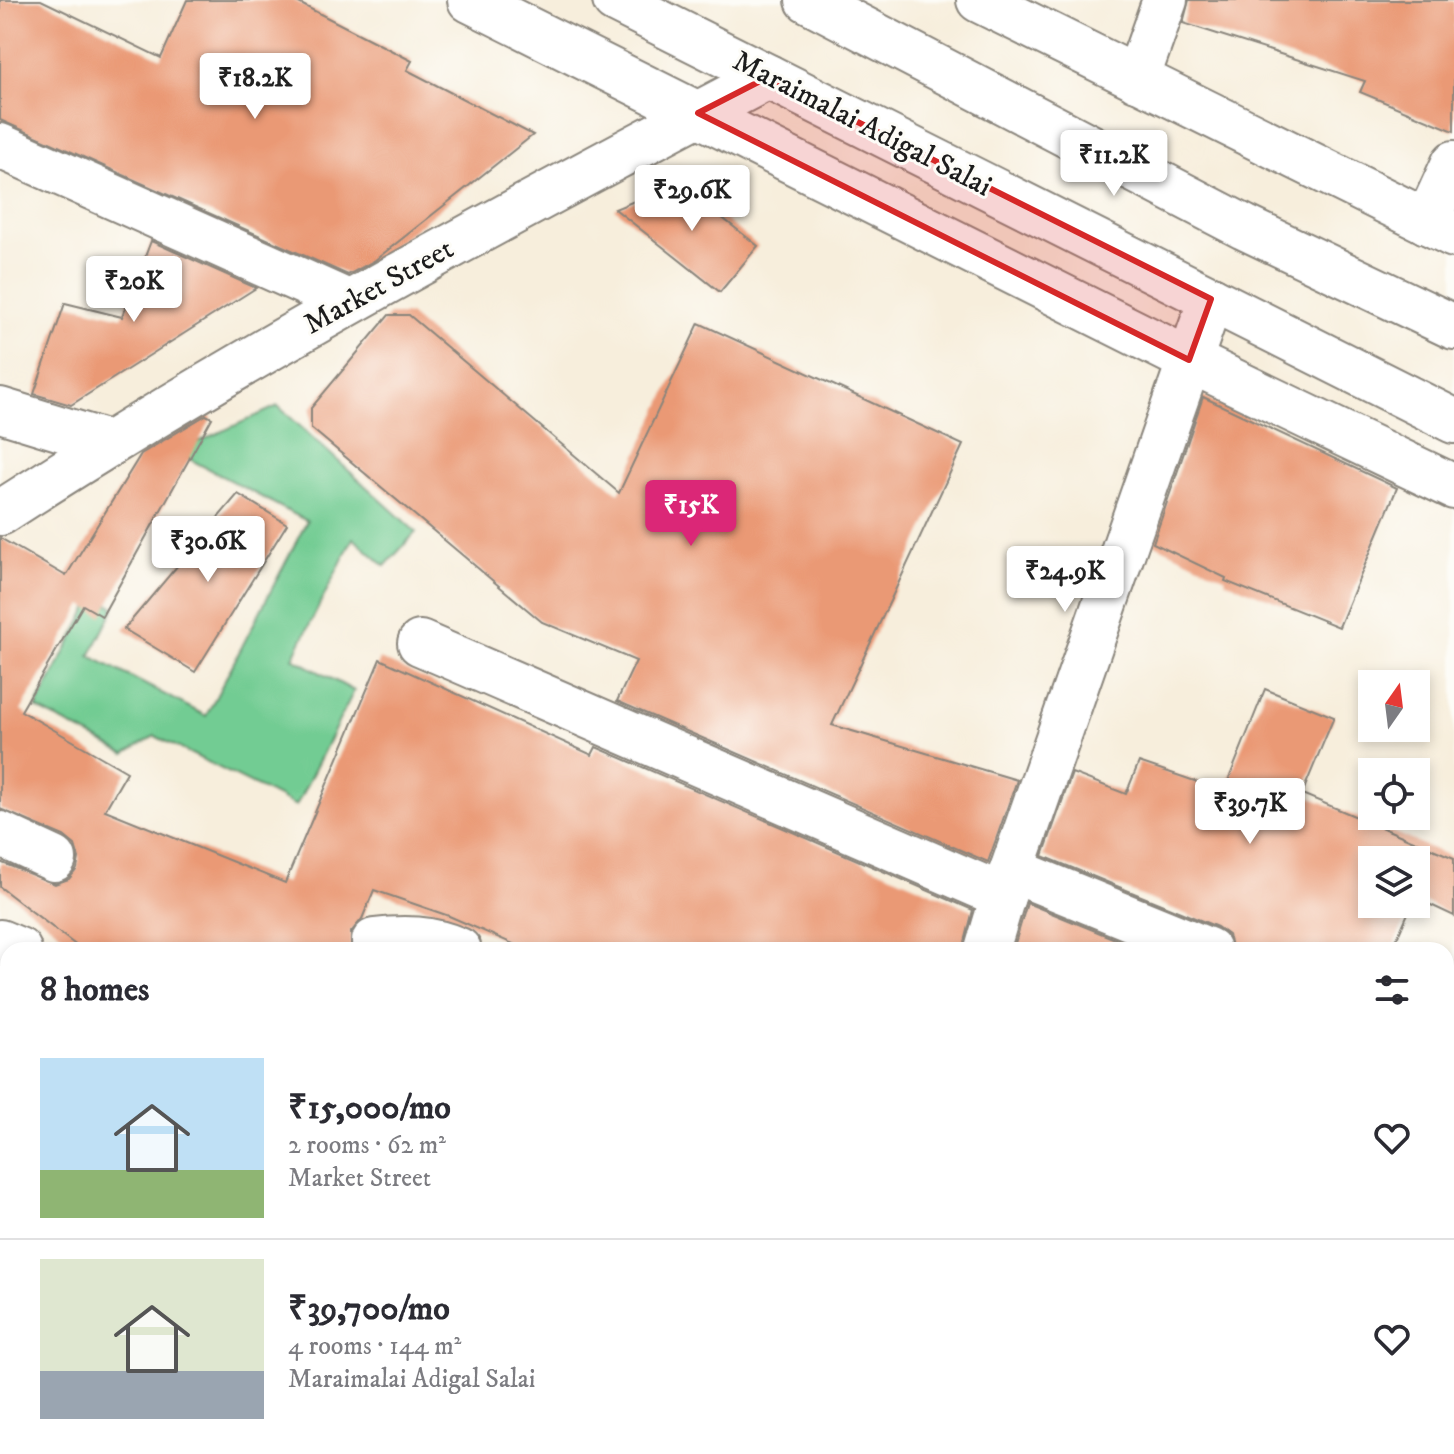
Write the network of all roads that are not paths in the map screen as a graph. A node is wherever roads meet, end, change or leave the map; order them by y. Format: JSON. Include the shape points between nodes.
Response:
{"nodes":[{"id":1,"x":470,"y":0,"type":"edge"},
{"id":2,"x":615,"y":0,"type":"edge"},
{"id":3,"x":808,"y":0,"type":"edge"},
{"id":4,"x":979,"y":0,"type":"edge"},
{"id":5,"x":1165,"y":0,"type":"edge"},
{"id":6,"x":768,"y":77,"type":"junction"},
{"id":7,"x":1137,"y":79,"type":"junction"},
{"id":8,"x":698,"y":113,"type":"junction"},
{"id":9,"x":0,"y":146,"type":"edge"},
{"id":10,"x":1454,"y":163,"type":"edge"},
{"id":11,"x":1440,"y":228,"type":"edge"},
{"id":12,"x":1211,"y":299,"type":"junction"},
{"id":13,"x":348,"y":302,"type":"junction"},
{"id":14,"x":1454,"y":327,"type":"edge"},
{"id":15,"x":1189,"y":360,"type":"junction"},
{"id":16,"x":0,"y":410,"type":"edge"},
{"id":17,"x":1454,"y":421,"type":"edge"},
{"id":18,"x":108,"y":443,"type":"junction"},
{"id":19,"x":1454,"y":487,"type":"edge"},
{"id":20,"x":0,"y":513,"type":"edge"},
{"id":21,"x":420,"y":643,"type":"dead end"},
{"id":22,"x":0,"y":834,"type":"edge"},
{"id":23,"x":54,"y":859,"type":"dead end"},
{"id":24,"x":1008,"y":883,"type":"junction"},
{"id":25,"x":374,"y":941,"type":"dead end"},
{"id":26,"x":439,"y":942,"type":"edge"},
{"id":27,"x":990,"y":942,"type":"edge"},
{"id":28,"x":1184,"y":942,"type":"edge"}],
"edges":[{"from":1,"to":8,"type":"street"},
{"from":2,"to":6,"type":"street","name":"Maraimalai Adigal Salai"},
{"from":3,"to":14,"type":"street","via":[[1244,227]]},
{"from":4,"to":7,"type":"street"},
{"from":5,"to":7,"type":"street"},
{"from":6,"to":8,"type":"street","name":"Market Street"},
{"from":6,"to":12,"type":"street","name":"Maraimalai Adigal Salai"},
{"from":7,"to":11,"type":"street"},
{"from":8,"to":13,"type":"street","name":"Market Street"},
{"from":8,"to":15,"type":"street"},
{"from":9,"to":13,"type":"street"},
{"from":10,"to":11,"type":"street"},
{"from":12,"to":15,"type":"street"},
{"from":12,"to":17,"type":"street","name":"Maraimalai Adigal Salai"},
{"from":13,"to":18,"type":"street","name":"Market Street"},
{"from":15,"to":19,"type":"street"},
{"from":15,"to":24,"type":"street"},
{"from":16,"to":18,"type":"street"},
{"from":18,"to":20,"type":"street","name":"Market Street"},
{"from":21,"to":24,"type":"street"},
{"from":22,"to":23,"type":"street"},
{"from":24,"to":27,"type":"street"},
{"from":24,"to":28,"type":"street"},
{"from":25,"to":26,"type":"street","via":[[401,937]]}]}
